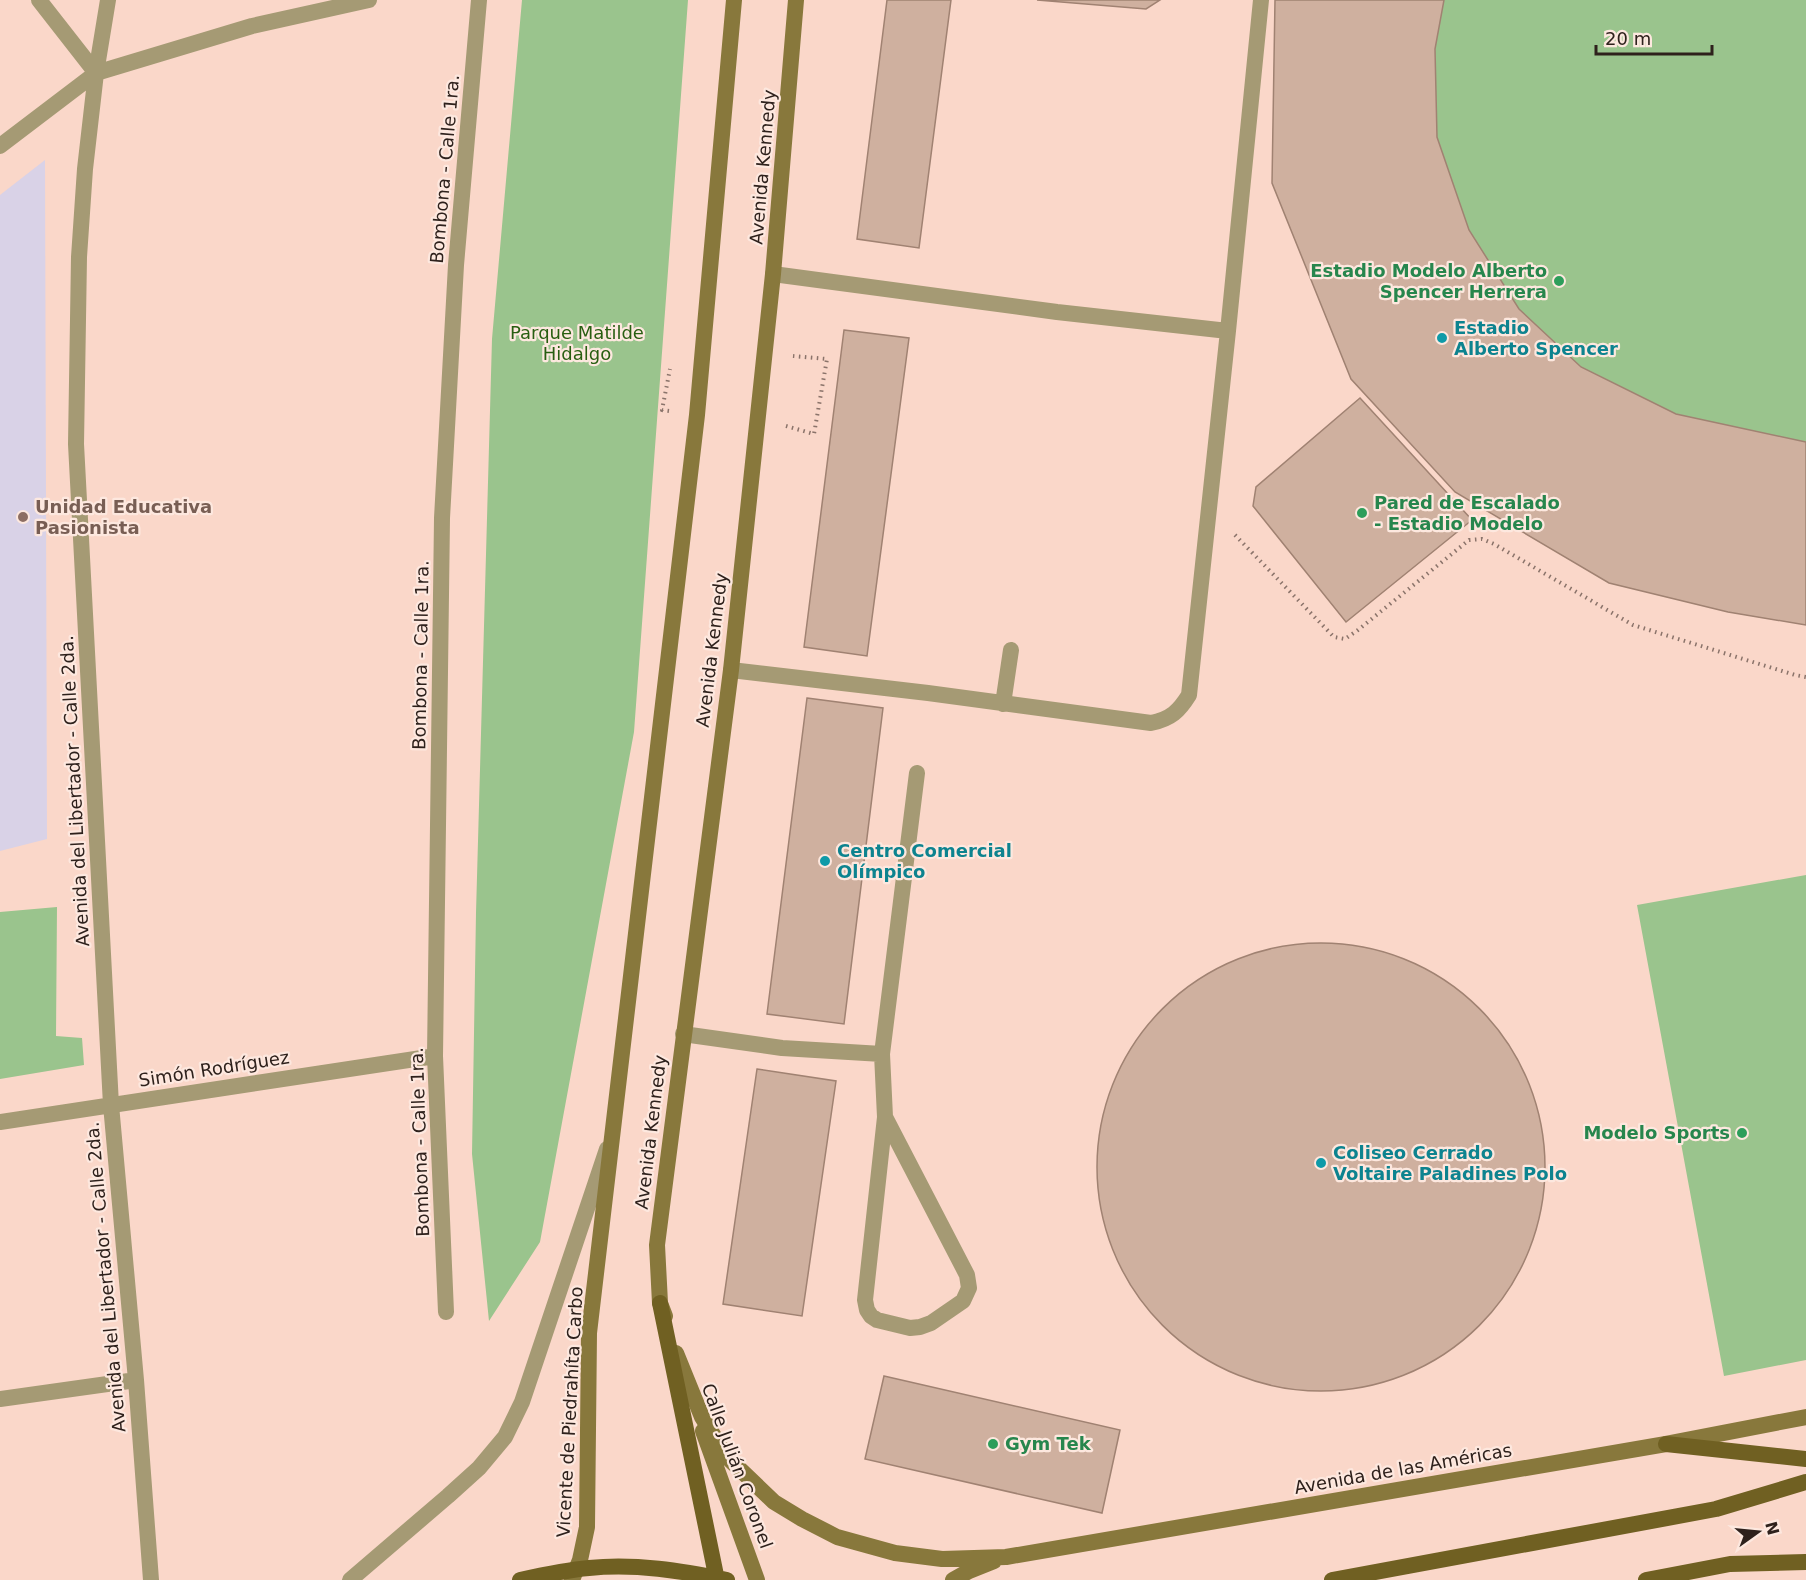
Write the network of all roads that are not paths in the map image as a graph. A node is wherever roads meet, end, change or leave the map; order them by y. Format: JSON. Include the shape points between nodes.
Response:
{"nodes":[{"id":1,"x":39,"y":0,"type":"edge"},
{"id":2,"x":108,"y":0,"type":"edge"},
{"id":3,"x":369,"y":0,"type":"edge"},
{"id":4,"x":479,"y":0,"type":"edge"},
{"id":5,"x":734,"y":0,"type":"edge"},
{"id":6,"x":796,"y":0,"type":"edge"},
{"id":7,"x":1261,"y":0,"type":"edge"},
{"id":8,"x":96,"y":73,"type":"junction"},
{"id":9,"x":0,"y":146,"type":"edge"},
{"id":10,"x":773,"y":274,"type":"junction"},
{"id":11,"x":1228,"y":331,"type":"junction"},
{"id":12,"x":1011,"y":650,"type":"dead end"},
{"id":13,"x":731,"y":670,"type":"junction"},
{"id":14,"x":1003,"y":704,"type":"junction"},
{"id":15,"x":917,"y":774,"type":"dead end"},
{"id":16,"x":683,"y":1034,"type":"junction"},
{"id":17,"x":882,"y":1054,"type":"junction"},
{"id":18,"x":435,"y":1056,"type":"junction"},
{"id":19,"x":111,"y":1105,"type":"junction"},
{"id":20,"x":885,"y":1117,"type":"junction"},
{"id":21,"x":0,"y":1122,"type":"edge"},
{"id":22,"x":611,"y":1136,"type":"junction"},
{"id":23,"x":660,"y":1303,"type":"junction"},
{"id":24,"x":446,"y":1312,"type":"dead end"},
{"id":25,"x":680,"y":1366,"type":"junction"},
{"id":26,"x":136,"y":1380,"type":"junction"},
{"id":27,"x":0,"y":1399,"type":"edge"},
{"id":28,"x":1806,"y":1417,"type":"edge"},
{"id":29,"x":1666,"y":1444,"type":"junction"},
{"id":30,"x":1806,"y":1459,"type":"edge"},
{"id":31,"x":1806,"y":1482,"type":"edge"},
{"id":32,"x":1006,"y":1557,"type":"junction"},
{"id":33,"x":1806,"y":1562,"type":"edge"},
{"id":34,"x":151,"y":1580,"type":"edge"},
{"id":35,"x":350,"y":1580,"type":"edge"},
{"id":36,"x":520,"y":1580,"type":"edge"},
{"id":37,"x":572,"y":1580,"type":"edge"},
{"id":38,"x":717,"y":1580,"type":"edge"},
{"id":39,"x":728,"y":1580,"type":"edge"},
{"id":40,"x":757,"y":1580,"type":"edge"},
{"id":41,"x":952,"y":1580,"type":"edge"},
{"id":42,"x":1332,"y":1580,"type":"edge"},
{"id":43,"x":1646,"y":1580,"type":"edge"}],
"edges":[{"from":1,"to":8,"type":"street"},
{"from":2,"to":8,"type":"street","name":"Avenida del Libertador - Calle 2da."},
{"from":3,"to":8,"type":"street","via":[[252,26]]},
{"from":4,"to":18,"type":"street","name":"Bombona - Calle 1ra.","via":[[456,265],[442,518]]},
{"from":5,"to":22,"type":"main road","via":[[697,416]]},
{"from":6,"to":10,"type":"main road","name":"Avenida Kennedy"},
{"from":7,"to":11,"type":"street"},
{"from":8,"to":9,"type":"street"},
{"from":8,"to":19,"type":"street","name":"Avenida del Libertador - Calle 2da.","via":[[79,257],[76,444]]},
{"from":10,"to":11,"type":"street"},
{"from":10,"to":13,"type":"main road","name":"Avenida Kennedy"},
{"from":11,"to":14,"type":"street","via":[[1189,695],[1175,714],[1152,723]]},
{"from":12,"to":14,"type":"street"},
{"from":13,"to":14,"type":"street"},
{"from":13,"to":16,"type":"main road","name":"Avenida Kennedy"},
{"from":15,"to":17,"type":"street"},
{"from":16,"to":17,"type":"street","via":[[782,1048]]},
{"from":16,"to":23,"type":"main road","name":"Avenida Kennedy","via":[[657,1245]]},
{"from":17,"to":20,"type":"street"},
{"from":18,"to":19,"type":"street","name":"Simón Rodríguez"},
{"from":18,"to":24,"type":"street","name":"Bombona - Calle 1ra."},
{"from":19,"to":21,"type":"street","name":"Simón Rodríguez"},
{"from":19,"to":26,"type":"street","name":"Avenida del Libertador - Calle 2da."},
{"from":20,"to":20,"type":"street","via":[[967,1275],[969,1288],[963,1301],[920,1327],[877,1320],[867,1310],[865,1300]]},
{"from":22,"to":35,"type":"street","via":[[522,1402],[505,1437],[479,1468]]},
{"from":22,"to":37,"type":"main road","name":"Vicente de Piedrahíta Carbo","via":[[590,1333],[587,1527]]},
{"from":23,"to":25,"type":"main road","name":"Avenida Kennedy"},
{"from":23,"to":38,"type":"main road"},
{"from":25,"to":32,"type":"main road","via":[[702,1417],[727,1456],[774,1502],[802,1519],[837,1537],[895,1554],[942,1559]]},
{"from":25,"to":40,"type":"main road","name":"Calle Julián Coronel"},
{"from":26,"to":27,"type":"street"},
{"from":26,"to":34,"type":"street","name":"Avenida del Libertador - Calle 2da."},
{"from":28,"to":29,"type":"main road","name":"Avenida de las Américas"},
{"from":29,"to":30,"type":"main road"},
{"from":29,"to":32,"type":"main road","name":"Avenida de las Américas"},
{"from":31,"to":42,"type":"main road","via":[[1716,1509]]},
{"from":32,"to":41,"type":"main road"},
{"from":33,"to":43,"type":"main road","via":[[1730,1564]]},
{"from":36,"to":39,"type":"main road","via":[[622,1566],[679,1570]]}]}
